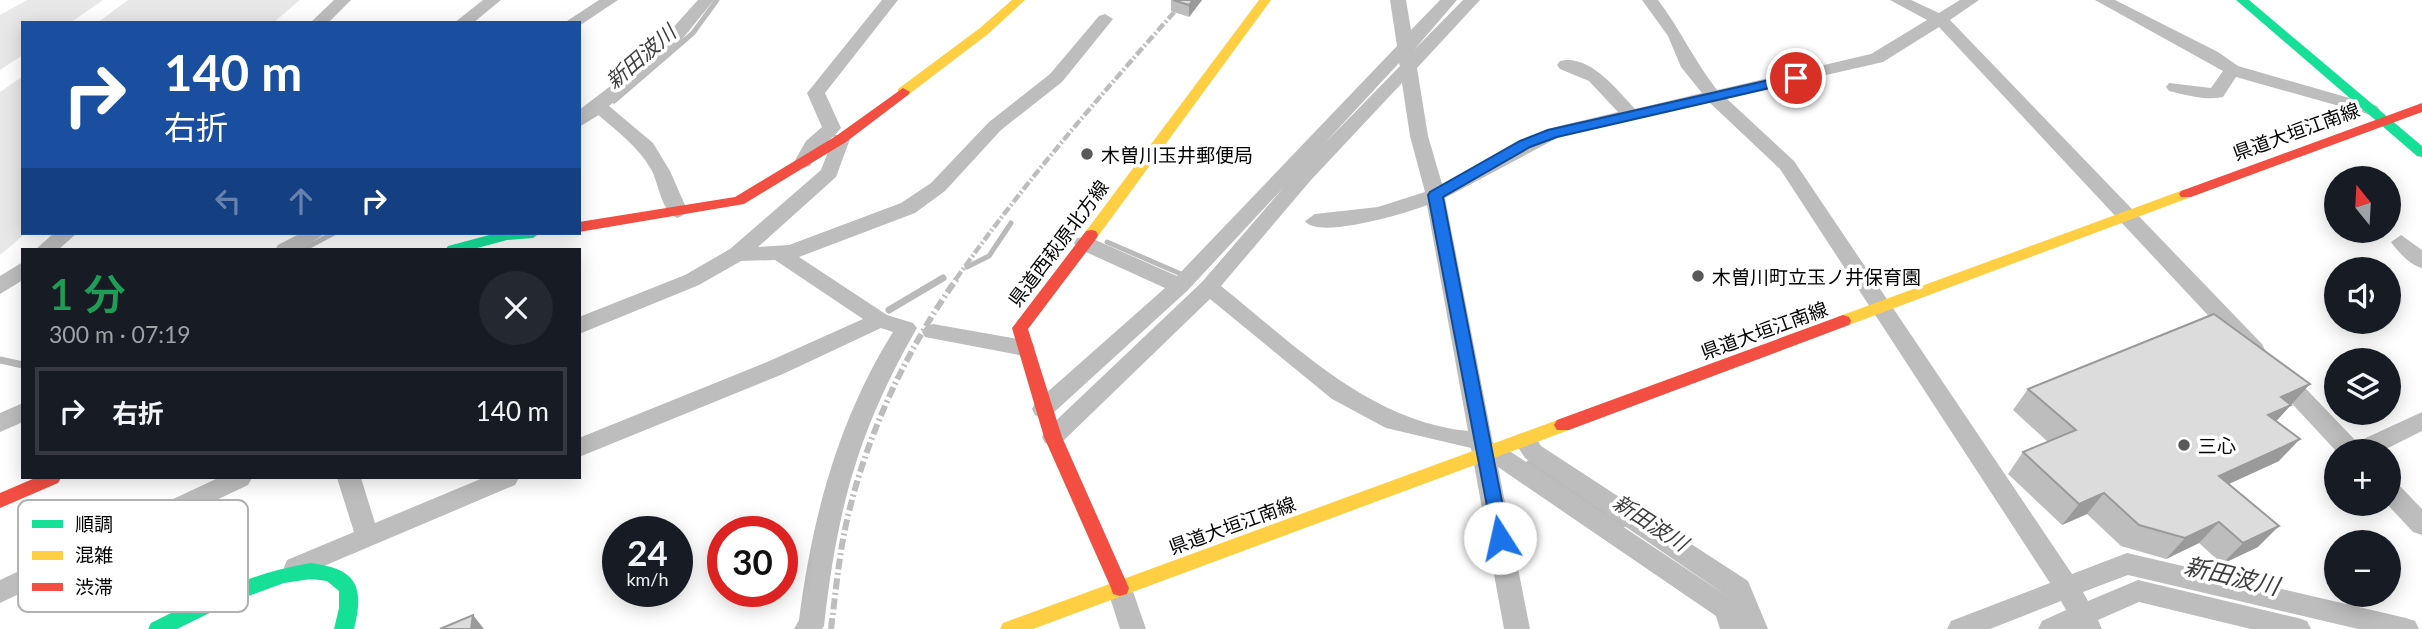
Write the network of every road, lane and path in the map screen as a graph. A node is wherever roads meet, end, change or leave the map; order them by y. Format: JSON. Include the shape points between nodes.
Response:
{"nodes":[{"id":1,"x":343,"y":0,"type":"edge"},
{"id":2,"x":493,"y":0,"type":"edge"},
{"id":3,"x":610,"y":0,"type":"edge"},
{"id":4,"x":706,"y":0,"type":"edge"},
{"id":5,"x":890,"y":0,"type":"edge"},
{"id":6,"x":1019,"y":0,"type":"edge"},
{"id":7,"x":1265,"y":0,"type":"edge"},
{"id":8,"x":1398,"y":0,"type":"edge"},
{"id":9,"x":1449,"y":0,"type":"edge"},
{"id":10,"x":1472,"y":0,"type":"edge"},
{"id":11,"x":1650,"y":0,"type":"edge"},
{"id":12,"x":1898,"y":0,"type":"edge"},
{"id":13,"x":1971,"y":0,"type":"edge"},
{"id":14,"x":2103,"y":0,"type":"edge"},
{"id":15,"x":2241,"y":2,"type":"edge"},
{"id":16,"x":1105,"y":19,"type":"dead end"},
{"id":17,"x":1941,"y":20,"type":"junction"},
{"id":18,"x":320,"y":21,"type":"edge"},
{"id":19,"x":465,"y":21,"type":"edge"},
{"id":20,"x":575,"y":21,"type":"edge"},
{"id":21,"x":1405,"y":59,"type":"junction"},
{"id":22,"x":1566,"y":65,"type":"dead end"},
{"id":23,"x":2232,"y":70,"type":"junction"},
{"id":24,"x":2175,"y":87,"type":"dead end"},
{"id":25,"x":1715,"y":98,"type":"junction"},
{"id":26,"x":598,"y":106,"type":"junction"},
{"id":27,"x":2418,"y":112,"type":"edge"},
{"id":28,"x":2378,"y":115,"type":"junction"},
{"id":29,"x":1632,"y":116,"type":"junction"},
{"id":30,"x":581,"y":117,"type":"edge"},
{"id":31,"x":841,"y":139,"type":"junction"},
{"id":32,"x":2422,"y":153,"type":"edge"},
{"id":33,"x":803,"y":162,"type":"junction"},
{"id":34,"x":1435,"y":195,"type":"junction"},
{"id":35,"x":678,"y":212,"type":"junction"},
{"id":36,"x":2126,"y":216,"type":"junction"},
{"id":37,"x":1315,"y":221,"type":"dead end"},
{"id":38,"x":581,"y":227,"type":"edge"},
{"id":39,"x":64,"y":235,"type":"edge"},
{"id":40,"x":306,"y":235,"type":"edge"},
{"id":41,"x":507,"y":235,"type":"edge"},
{"id":42,"x":2401,"y":242,"type":"dead end"},
{"id":43,"x":1084,"y":243,"type":"junction"},
{"id":44,"x":47,"y":248,"type":"edge"},
{"id":45,"x":288,"y":248,"type":"edge"},
{"id":46,"x":460,"y":248,"type":"edge"},
{"id":47,"x":779,"y":253,"type":"junction"},
{"id":48,"x":737,"y":254,"type":"junction"},
{"id":49,"x":2422,"y":261,"type":"edge"},
{"id":50,"x":21,"y":271,"type":"edge"},
{"id":51,"x":1180,"y":286,"type":"junction"},
{"id":52,"x":0,"y":287,"type":"edge"},
{"id":53,"x":1209,"y":287,"type":"junction"},
{"id":54,"x":1881,"y":309,"type":"junction"},
{"id":55,"x":880,"y":320,"type":"junction"},
{"id":56,"x":581,"y":326,"type":"edge"},
{"id":57,"x":933,"y":332,"type":"dead end"},
{"id":58,"x":1024,"y":348,"type":"junction"},
{"id":59,"x":1043,"y":409,"type":"junction"},
{"id":60,"x":21,"y":413,"type":"edge"},
{"id":61,"x":2422,"y":421,"type":"edge"},
{"id":62,"x":0,"y":424,"type":"edge"},
{"id":63,"x":1053,"y":437,"type":"junction"},
{"id":64,"x":2340,"y":439,"type":"edge"},
{"id":65,"x":2385,"y":439,"type":"edge"},
{"id":66,"x":1524,"y":441,"type":"junction"},
{"id":67,"x":581,"y":447,"type":"edge"},
{"id":68,"x":1487,"y":449,"type":"junction"},
{"id":69,"x":50,"y":479,"type":"edge"},
{"id":70,"x":238,"y":479,"type":"edge"},
{"id":71,"x":349,"y":479,"type":"edge"},
{"id":72,"x":505,"y":479,"type":"edge"},
{"id":73,"x":0,"y":500,"type":"edge"},
{"id":74,"x":194,"y":500,"type":"edge"},
{"id":75,"x":2401,"y":503,"type":"edge"},
{"id":76,"x":2422,"y":526,"type":"edge"},
{"id":77,"x":367,"y":535,"type":"junction"},
{"id":78,"x":279,"y":575,"type":"junction"},
{"id":79,"x":18,"y":583,"type":"edge"},
{"id":80,"x":2067,"y":587,"type":"junction"},
{"id":81,"x":1120,"y":588,"type":"junction"},
{"id":82,"x":248,"y":589,"type":"edge"},
{"id":83,"x":0,"y":592,"type":"edge"},
{"id":84,"x":196,"y":612,"type":"edge"},
{"id":85,"x":2085,"y":623,"type":"edge"},
{"id":86,"x":158,"y":629,"type":"edge"},
{"id":87,"x":344,"y":629,"type":"edge"},
{"id":88,"x":807,"y":629,"type":"edge"},
{"id":89,"x":1010,"y":629,"type":"edge"},
{"id":90,"x":1133,"y":629,"type":"edge"},
{"id":91,"x":1517,"y":629,"type":"edge"},
{"id":92,"x":1733,"y":629,"type":"edge"},
{"id":93,"x":1755,"y":629,"type":"edge"},
{"id":94,"x":1960,"y":629,"type":"edge"},
{"id":95,"x":2051,"y":629,"type":"edge"},
{"id":96,"x":2298,"y":629,"type":"edge"},
{"id":97,"x":2406,"y":629,"type":"edge"}],
"edges":[{"from":1,"to":18,"type":"street"},
{"from":2,"to":19,"type":"street"},
{"from":3,"to":20,"type":"street"},
{"from":4,"to":26,"type":"street","via":[[685,31]]},
{"from":5,"to":33,"type":"street","via":[[816,93],[832,128]]},
{"from":6,"to":31,"type":"main road"},
{"from":7,"to":43,"type":"main road","name":"県道西萩原北方線"},
{"from":8,"to":21,"type":"street"},
{"from":9,"to":21,"type":"street"},
{"from":10,"to":21,"type":"street"},
{"from":11,"to":25,"type":"street","via":[[1676,36],[1690,67]]},
{"from":12,"to":17,"type":"street"},
{"from":13,"to":17,"type":"street"},
{"from":14,"to":23,"type":"street"},
{"from":15,"to":28,"type":"main road"},
{"from":16,"to":47,"type":"street","via":[[1056,78],[995,126],[938,187],[908,208]]},
{"from":17,"to":25,"type":"street","via":[[1877,58]]},
{"from":17,"to":36,"type":"street"},
{"from":21,"to":34,"type":"street"},
{"from":21,"to":51,"type":"street"},
{"from":21,"to":53,"type":"street"},
{"from":22,"to":29,"type":"street","via":[[1595,77]]},
{"from":23,"to":24,"type":"street","via":[[2217,93]]},
{"from":23,"to":28,"type":"street"},
{"from":25,"to":29,"type":"street"},
{"from":25,"to":54,"type":"street","via":[[1787,165]]},
{"from":26,"to":30,"type":"street"},
{"from":26,"to":35,"type":"street","via":[[646,147]]},
{"from":27,"to":28,"type":"main road","name":"県道大垣江南線"},
{"from":28,"to":32,"type":"main road"},
{"from":28,"to":36,"type":"main road","name":"県道大垣江南線"},
{"from":29,"to":34,"type":"street","via":[[1553,133],[1525,144]]},
{"from":31,"to":33,"type":"main road"},
{"from":31,"to":48,"type":"street","via":[[829,173]]},
{"from":33,"to":35,"type":"main road","via":[[739,201]]},
{"from":34,"to":37,"type":"street","via":[[1357,219]]},
{"from":34,"to":68,"type":"street"},
{"from":35,"to":38,"type":"main road"},
{"from":36,"to":54,"type":"main road","name":"県道大垣江南線"},
{"from":36,"to":64,"type":"street"},
{"from":39,"to":44,"type":"street"},
{"from":40,"to":45,"type":"street"},
{"from":41,"to":46,"type":"main road"},
{"from":42,"to":49,"type":"street"},
{"from":43,"to":51,"type":"street"},
{"from":43,"to":58,"type":"main road","name":"県道西萩原北方線","via":[[1023,322]]},
{"from":47,"to":48,"type":"street"},
{"from":47,"to":55,"type":"street"},
{"from":48,"to":56,"type":"street","via":[[692,280]]},
{"from":50,"to":52,"type":"street"},
{"from":51,"to":59,"type":"street"},
{"from":53,"to":63,"type":"street"},
{"from":53,"to":68,"type":"street","via":[[1340,393],[1394,422],[1466,439]]},
{"from":54,"to":66,"type":"main road","name":"県道大垣江南線"},
{"from":54,"to":80,"type":"street"},
{"from":55,"to":67,"type":"street"},
{"from":55,"to":88,"type":"street","via":[[906,328],[861,408],[823,536]]},
{"from":57,"to":58,"type":"street"},
{"from":58,"to":59,"type":"main road","name":"県道西萩原北方線"},
{"from":59,"to":63,"type":"main road","name":"県道西萩原北方線"},
{"from":60,"to":62,"type":"street"},
{"from":61,"to":65,"type":"street"},
{"from":63,"to":81,"type":"main road","name":"県道西萩原北方線"},
{"from":66,"to":68,"type":"main road","name":"県道大垣江南線"},
{"from":66,"to":93,"type":"street","via":[[1533,452],[1739,589]]},
{"from":68,"to":81,"type":"main road","name":"県道大垣江南線"},
{"from":68,"to":91,"type":"street"},
{"from":68,"to":92,"type":"street","via":[[1726,609]]},
{"from":69,"to":73,"type":"main road"},
{"from":70,"to":74,"type":"street"},
{"from":71,"to":77,"type":"street"},
{"from":72,"to":77,"type":"street"},
{"from":75,"to":76,"type":"street"},
{"from":77,"to":78,"type":"street"},
{"from":78,"to":82,"type":"main road"},
{"from":78,"to":87,"type":"main road","via":[[313,568],[334,573],[346,584],[349,606]]},
{"from":79,"to":83,"type":"street"},
{"from":80,"to":85,"type":"street"},
{"from":80,"to":94,"type":"street"},
{"from":80,"to":97,"type":"street","via":[[2127,564]]},
{"from":81,"to":89,"type":"main road"},
{"from":81,"to":90,"type":"street"},
{"from":84,"to":86,"type":"main road"},
{"from":85,"to":95,"type":"street"},
{"from":85,"to":96,"type":"street","via":[[2138,591]]}]}
